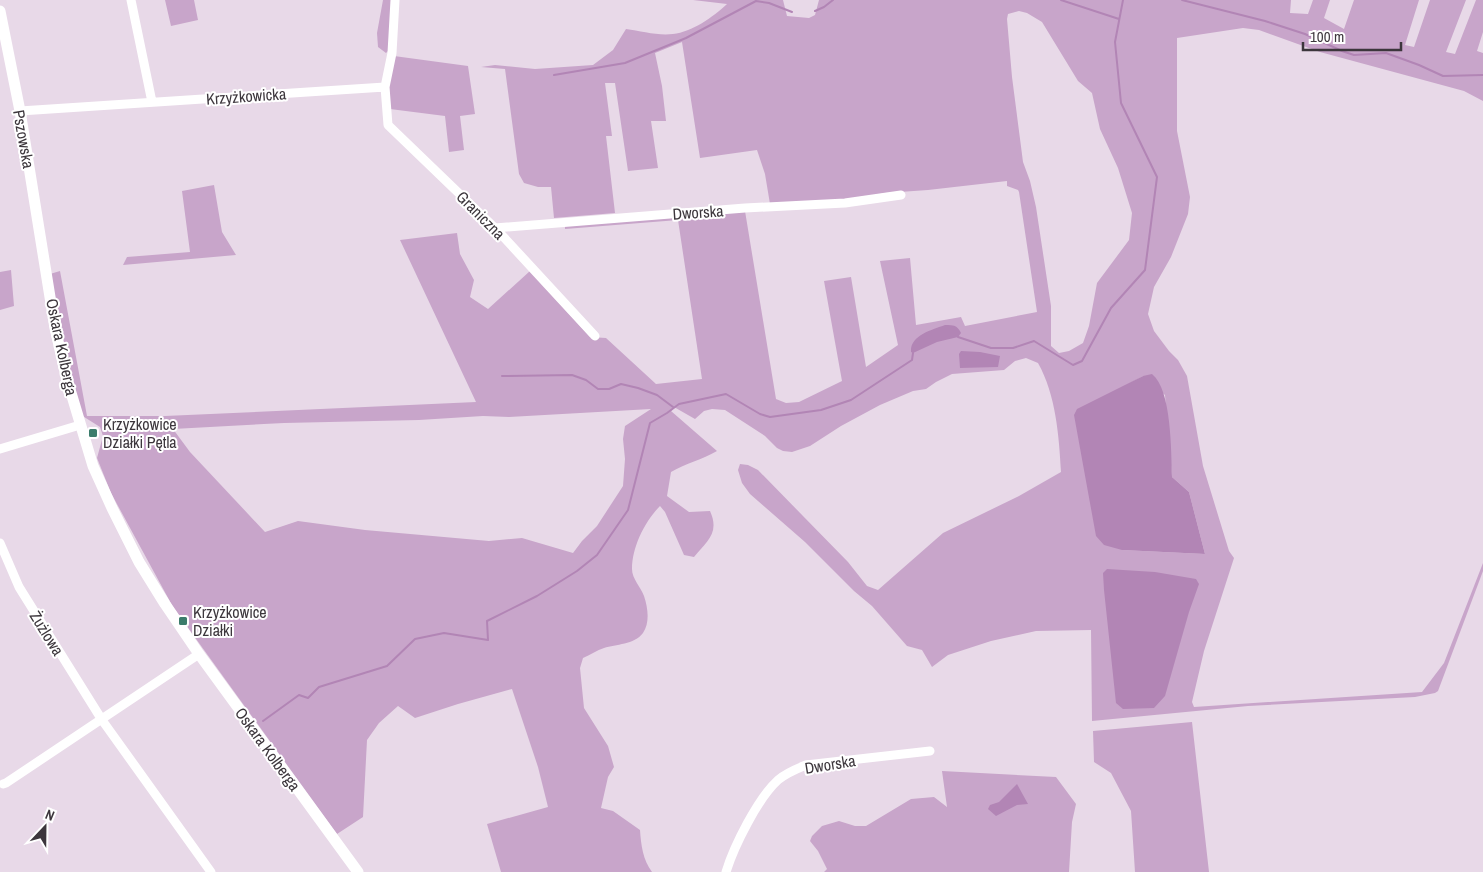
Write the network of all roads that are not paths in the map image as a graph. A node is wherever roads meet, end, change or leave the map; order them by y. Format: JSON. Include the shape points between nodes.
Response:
{"nodes":[{"id":1,"x":131,"y":0,"type":"edge"},
{"id":2,"x":395,"y":0,"type":"edge"},
{"id":3,"x":0,"y":11,"type":"edge"},
{"id":4,"x":386,"y":87,"type":"junction"},
{"id":5,"x":152,"y":102,"type":"junction"},
{"id":6,"x":20,"y":111,"type":"junction"},
{"id":7,"x":902,"y":195,"type":"dead end"},
{"id":8,"x":494,"y":228,"type":"junction"},
{"id":9,"x":46,"y":267,"type":"joint"},
{"id":10,"x":596,"y":336,"type":"dead end"},
{"id":11,"x":80,"y":425,"type":"junction"},
{"id":12,"x":0,"y":449,"type":"edge"},
{"id":13,"x":0,"y":543,"type":"edge"},
{"id":14,"x":199,"y":654,"type":"junction"},
{"id":15,"x":102,"y":720,"type":"junction"},
{"id":16,"x":930,"y":750,"type":"dead end"},
{"id":17,"x":3,"y":784,"type":"dead end"},
{"id":18,"x":211,"y":872,"type":"edge"},
{"id":19,"x":358,"y":872,"type":"edge"},
{"id":20,"x":726,"y":872,"type":"edge"}],
"edges":[{"from":1,"to":5,"type":"street"},
{"from":2,"to":4,"type":"street"},
{"from":3,"to":6,"type":"main road","name":"Pszowska"},
{"from":4,"to":5,"type":"street","name":"Krzyżkowicka"},
{"from":4,"to":8,"type":"street","name":"Graniczna","via":[[388,125]]},
{"from":5,"to":6,"type":"street","name":"Krzyżkowicka"},
{"from":6,"to":9,"type":"main road","name":"Pszowska"},
{"from":7,"to":8,"type":"street","name":"Dworska","via":[[845,203]]},
{"from":8,"to":10,"type":"street","name":"Graniczna"},
{"from":9,"to":11,"type":"main road","name":"Oskara Kolberga","via":[[54,328]]},
{"from":11,"to":12,"type":"street"},
{"from":11,"to":14,"type":"main road","name":"Oskara Kolberga","via":[[93,466],[139,562]]},
{"from":13,"to":15,"type":"street","name":"Żużlowa","via":[[19,587]]},
{"from":14,"to":15,"type":"street"},
{"from":14,"to":19,"type":"main road","name":"Oskara Kolberga"},
{"from":15,"to":17,"type":"street"},
{"from":15,"to":18,"type":"street","name":"Żużlowa"},
{"from":16,"to":20,"type":"street","name":"Dworska","via":[[806,765],[792,771],[770,789],[761,802]]}]}
